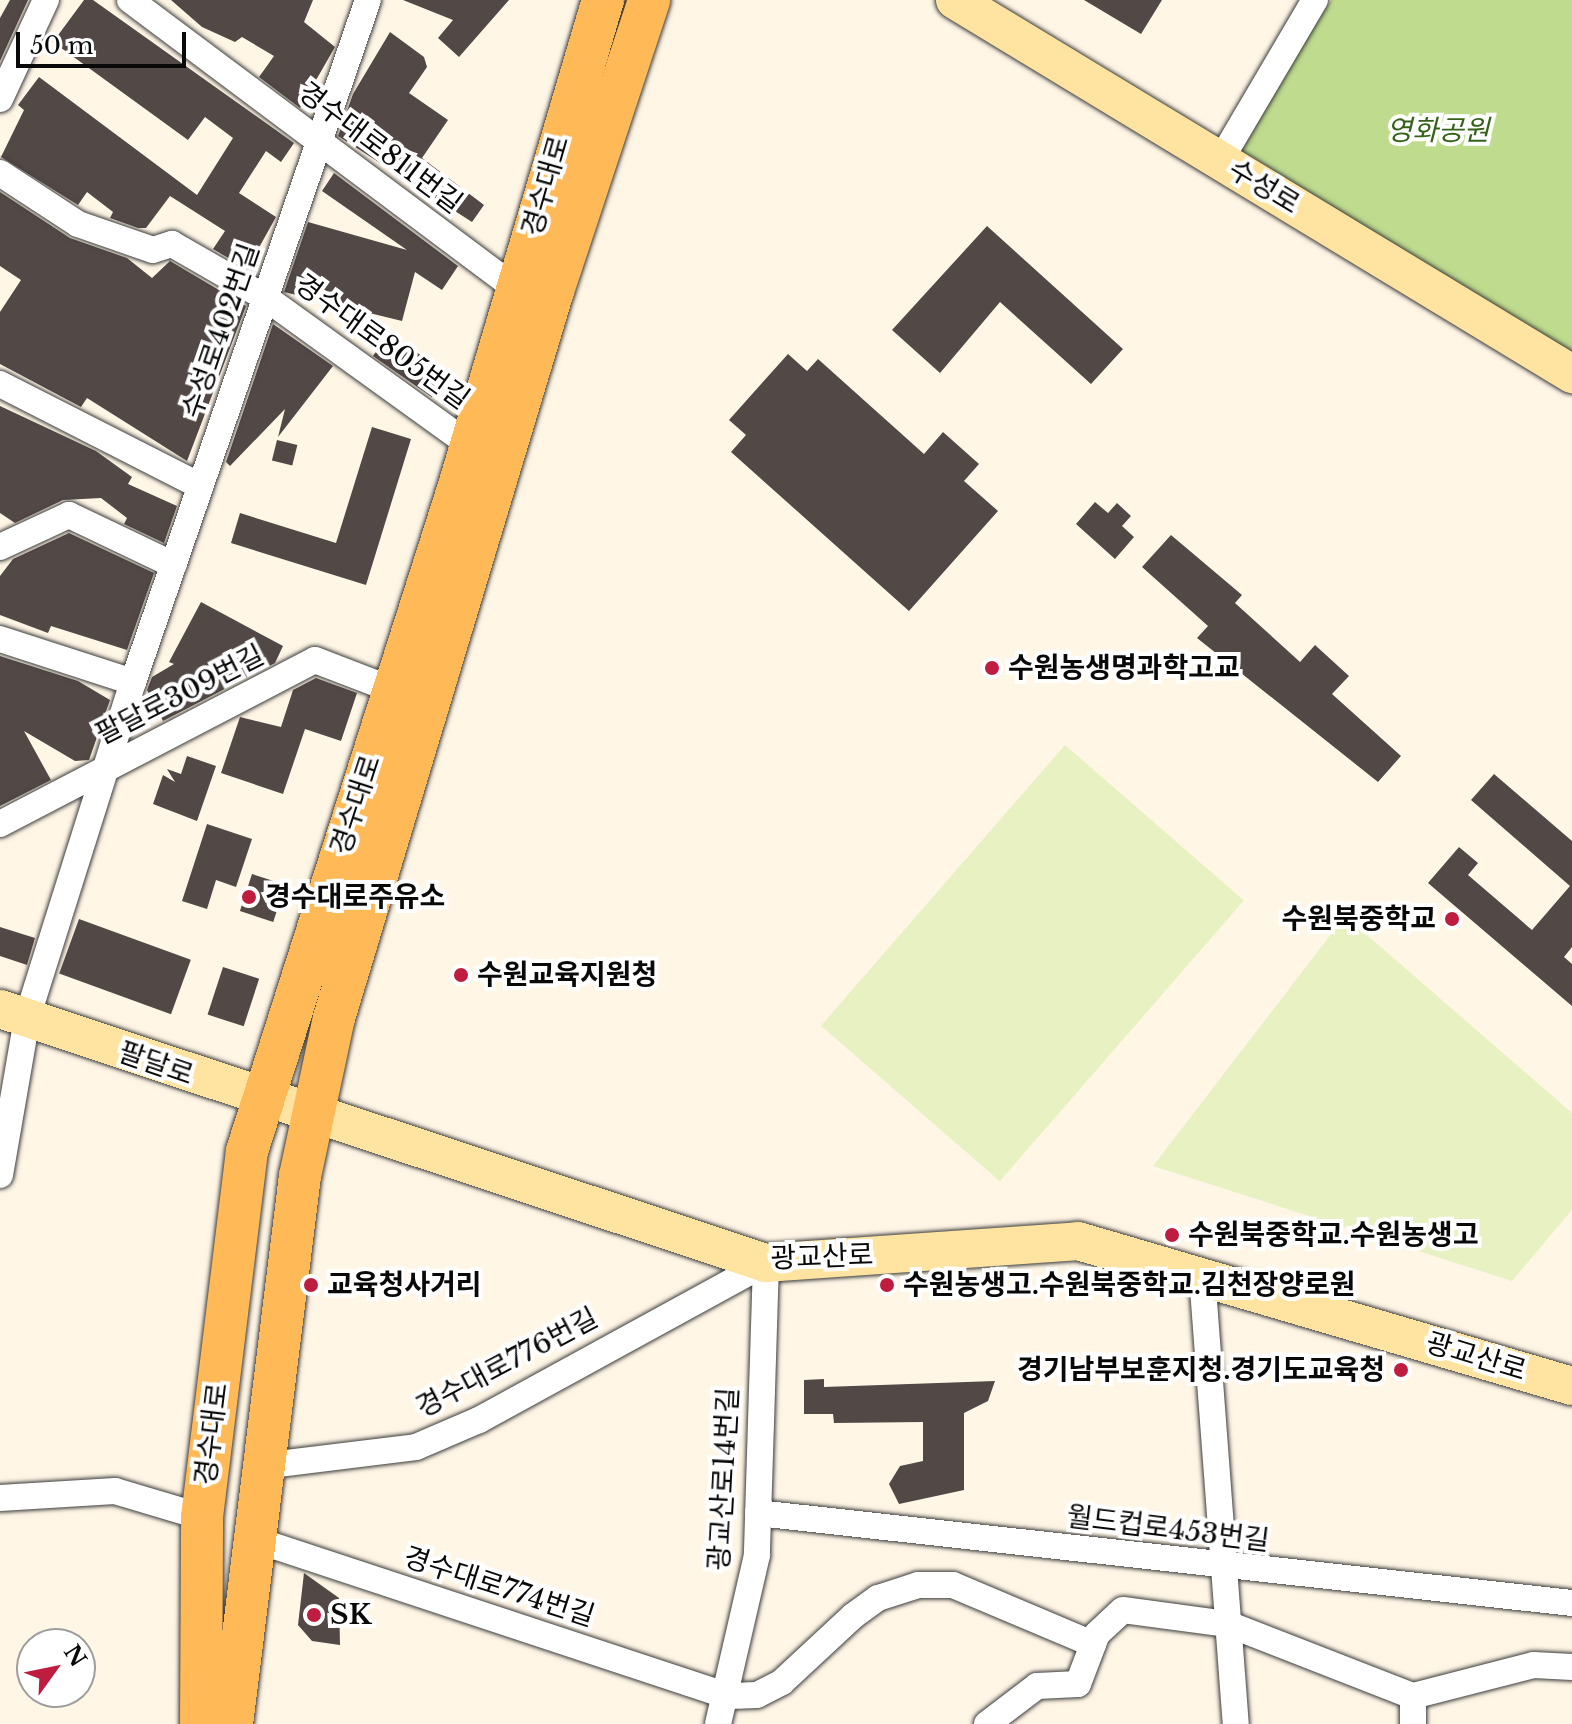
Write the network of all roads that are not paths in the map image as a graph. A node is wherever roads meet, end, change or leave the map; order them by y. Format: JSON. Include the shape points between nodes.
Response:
{"nodes":[{"id":1,"x":46,"y":0,"type":"edge"},
{"id":2,"x":130,"y":0,"type":"edge"},
{"id":3,"x":368,"y":0,"type":"edge"},
{"id":4,"x":603,"y":0,"type":"edge"},
{"id":5,"x":649,"y":0,"type":"edge"},
{"id":6,"x":955,"y":0,"type":"edge"},
{"id":7,"x":1315,"y":0,"type":"edge"},
{"id":8,"x":0,"y":99,"type":"edge"},
{"id":9,"x":319,"y":143,"type":"junction"},
{"id":10,"x":1220,"y":161,"type":"junction"},
{"id":11,"x":0,"y":173,"type":"edge"},
{"id":12,"x":516,"y":289,"type":"junction"},
{"id":13,"x":266,"y":298,"type":"junction"},
{"id":14,"x":1572,"y":374,"type":"edge"},
{"id":15,"x":0,"y":384,"type":"edge"},
{"id":16,"x":471,"y":446,"type":"junction"},
{"id":17,"x":200,"y":486,"type":"junction"},
{"id":18,"x":0,"y":547,"type":"edge"},
{"id":19,"x":174,"y":565,"type":"junction"},
{"id":20,"x":0,"y":639,"type":"edge"},
{"id":21,"x":133,"y":682,"type":"junction"},
{"id":22,"x":393,"y":690,"type":"junction"},
{"id":23,"x":109,"y":768,"type":"junction"},
{"id":24,"x":0,"y":824,"type":"edge"},
{"id":25,"x":14,"y":1014,"type":"edge"},
{"id":26,"x":260,"y":1099,"type":"junction"},
{"id":27,"x":313,"y":1117,"type":"junction"},
{"id":28,"x":0,"y":1175,"type":"edge"},
{"id":29,"x":766,"y":1263,"type":"junction"},
{"id":30,"x":1202,"y":1275,"type":"junction"},
{"id":31,"x":1572,"y":1386,"type":"edge"},
{"id":32,"x":262,"y":1466,"type":"junction"},
{"id":33,"x":0,"y":1498,"type":"edge"},
{"id":34,"x":758,"y":1513,"type":"junction"},
{"id":35,"x":202,"y":1517,"type":"junction"},
{"id":36,"x":250,"y":1538,"type":"junction"},
{"id":37,"x":1224,"y":1568,"type":"junction"},
{"id":38,"x":1572,"y":1603,"type":"edge"},
{"id":39,"x":1228,"y":1624,"type":"junction"},
{"id":40,"x":1093,"y":1644,"type":"junction"},
{"id":41,"x":1572,"y":1667,"type":"edge"},
{"id":42,"x":728,"y":1696,"type":"junction"},
{"id":43,"x":1413,"y":1696,"type":"junction"},
{"id":44,"x":201,"y":1724,"type":"edge"},
{"id":45,"x":232,"y":1724,"type":"edge"},
{"id":46,"x":718,"y":1724,"type":"edge"},
{"id":47,"x":987,"y":1724,"type":"edge"},
{"id":48,"x":1236,"y":1724,"type":"edge"},
{"id":49,"x":1413,"y":1724,"type":"edge"}],
"edges":[{"from":1,"to":8,"type":"street"},
{"from":2,"to":9,"type":"street","name":"경수대로811번길"},
{"from":3,"to":9,"type":"street","name":"수성로402번길"},
{"from":4,"to":12,"type":"main road","name":"경수대로"},
{"from":5,"to":27,"type":"main road","name":"경수대로","via":[[548,306],[334,1018]]},
{"from":6,"to":10,"type":"main road","name":"수성로"},
{"from":7,"to":10,"type":"street"},
{"from":9,"to":12,"type":"street","name":"경수대로811번길"},
{"from":9,"to":13,"type":"street","name":"수성로402번길"},
{"from":10,"to":14,"type":"main road","name":"수성로"},
{"from":11,"to":13,"type":"street","name":"경수대로805번길","via":[[78,224],[153,250],[172,244]]},
{"from":12,"to":16,"type":"main road","name":"경수대로"},
{"from":13,"to":16,"type":"street","name":"경수대로805번길"},
{"from":13,"to":17,"type":"street","name":"수성로402번길"},
{"from":15,"to":17,"type":"street"},
{"from":16,"to":22,"type":"main road","name":"경수대로"},
{"from":17,"to":19,"type":"street","name":"수성로402번길"},
{"from":18,"to":19,"type":"street","via":[[69,515]]},
{"from":19,"to":21,"type":"street","name":"수성로402번길"},
{"from":20,"to":21,"type":"street"},
{"from":21,"to":23,"type":"street","name":"수성로402번길"},
{"from":22,"to":23,"type":"street","name":"팔달로309번길","via":[[315,660]]},
{"from":22,"to":26,"type":"main road","name":"경수대로"},
{"from":23,"to":24,"type":"street","name":"팔달로309번길"},
{"from":23,"to":25,"type":"street","name":"수성로402번길"},
{"from":25,"to":26,"type":"main road","name":"팔달로"},
{"from":25,"to":28,"type":"street","name":"수성로402번길"},
{"from":26,"to":27,"type":"main road","name":"팔달로"},
{"from":26,"to":35,"type":"main road","name":"경수대로","via":[[247,1151]]},
{"from":27,"to":29,"type":"main road","name":"광교산로"},
{"from":27,"to":32,"type":"main road","name":"경수대로"},
{"from":29,"to":30,"type":"main road","name":"광교산로","via":[[1078,1241]]},
{"from":29,"to":32,"type":"street","name":"경수대로776번길","via":[[479,1420],[416,1447]]},
{"from":29,"to":34,"type":"street","name":"광교산로14번길"},
{"from":30,"to":31,"type":"main road","name":"광교산로"},
{"from":30,"to":37,"type":"street"},
{"from":32,"to":36,"type":"main road","name":"경수대로"},
{"from":33,"to":35,"type":"street","via":[[115,1491]]},
{"from":34,"to":37,"type":"street","name":"월드컵로453번길"},
{"from":34,"to":42,"type":"street","name":"광교산로14번길","via":[[757,1555]]},
{"from":35,"to":44,"type":"main road","name":"경수대로"},
{"from":36,"to":42,"type":"street","name":"경수대로774번길"},
{"from":36,"to":45,"type":"main road","name":"경수대로"},
{"from":37,"to":38,"type":"street","name":"월드컵로453번길"},
{"from":37,"to":39,"type":"street"},
{"from":39,"to":40,"type":"street","via":[[1123,1610]]},
{"from":39,"to":43,"type":"street"},
{"from":39,"to":48,"type":"street"},
{"from":40,"to":42,"type":"street","via":[[953,1585],[918,1585],[878,1598],[782,1682],[757,1695]]},
{"from":40,"to":47,"type":"street","via":[[1078,1684],[1037,1686]]},
{"from":41,"to":43,"type":"street","via":[[1534,1665]]},
{"from":42,"to":46,"type":"street","name":"광교산로14번길"},
{"from":43,"to":49,"type":"street"}]}
